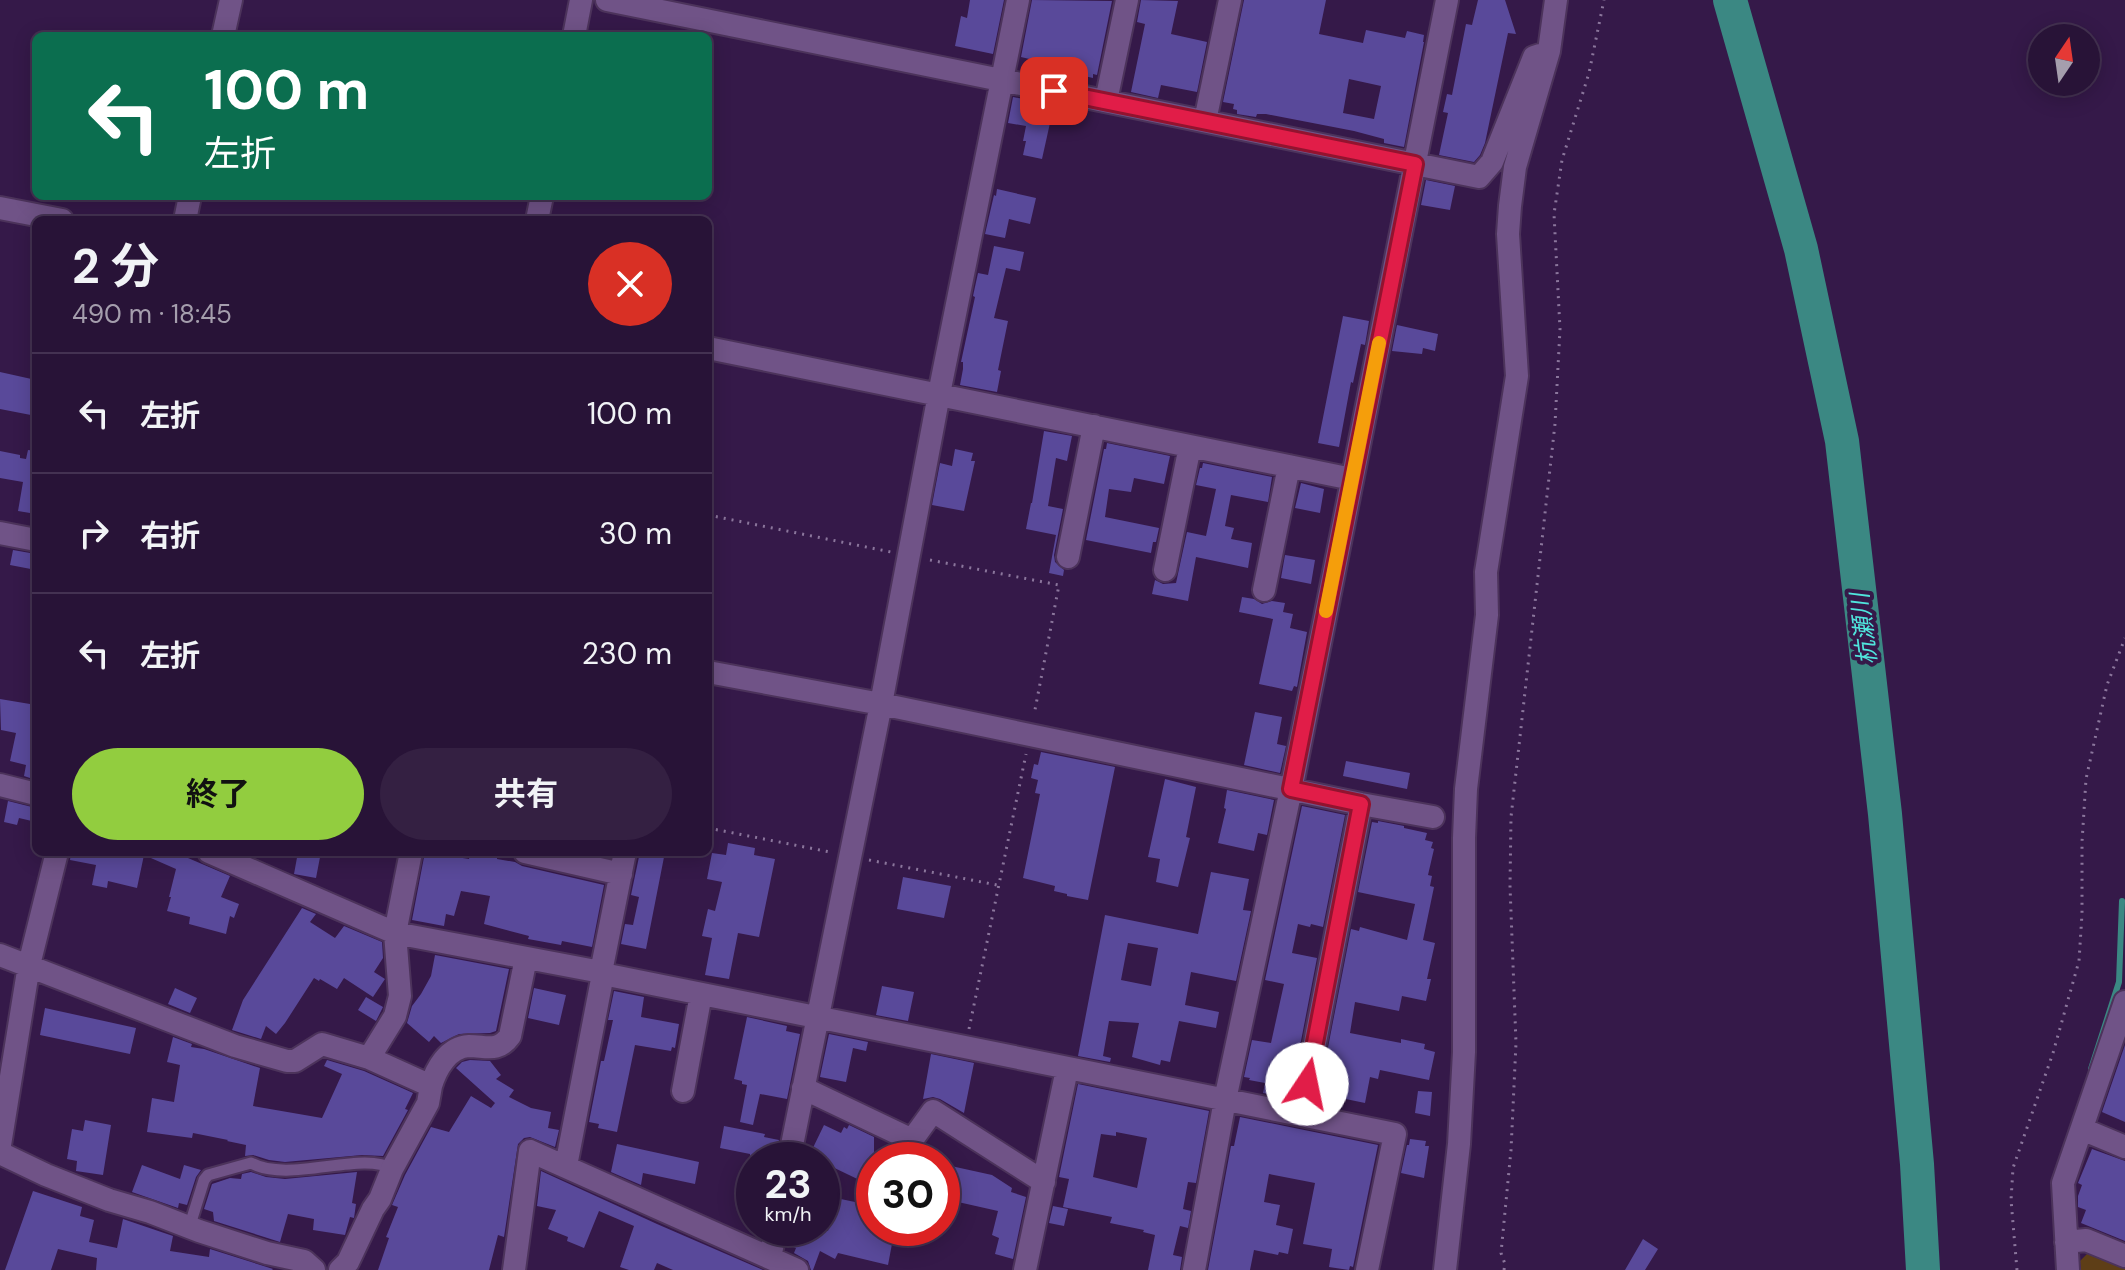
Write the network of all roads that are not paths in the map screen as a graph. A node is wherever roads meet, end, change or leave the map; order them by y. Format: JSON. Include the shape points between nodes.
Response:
{"nodes":[{"id":1,"x":231,"y":0,"type":"edge"},
{"id":2,"x":581,"y":0,"type":"edge"},
{"id":3,"x":607,"y":0,"type":"edge"},
{"id":4,"x":1018,"y":0,"type":"edge"},
{"id":5,"x":1127,"y":0,"type":"edge"},
{"id":6,"x":1230,"y":0,"type":"edge"},
{"id":7,"x":1447,"y":0,"type":"edge"},
{"id":8,"x":1556,"y":0,"type":"edge"},
{"id":9,"x":224,"y":32,"type":"edge"},
{"id":10,"x":575,"y":32,"type":"edge"},
{"id":11,"x":1549,"y":51,"type":"junction"},
{"id":12,"x":1002,"y":80,"type":"junction"},
{"id":13,"x":1106,"y":101,"type":"junction"},
{"id":14,"x":1205,"y":121,"type":"junction"},
{"id":15,"x":1415,"y":164,"type":"junction"},
{"id":16,"x":0,"y":208,"type":"edge"},
{"id":17,"x":41,"y":216,"type":"edge"},
{"id":18,"x":712,"y":349,"type":"edge"},
{"id":19,"x":939,"y":394,"type":"junction"},
{"id":20,"x":1094,"y":426,"type":"junction"},
{"id":21,"x":1190,"y":446,"type":"junction"},
{"id":22,"x":1289,"y":466,"type":"junction"},
{"id":23,"x":1352,"y":479,"type":"junction"},
{"id":24,"x":0,"y":533,"type":"edge"},
{"id":25,"x":32,"y":539,"type":"edge"},
{"id":26,"x":1068,"y":557,"type":"dead end"},
{"id":27,"x":1165,"y":570,"type":"dead end"},
{"id":28,"x":1264,"y":590,"type":"dead end"},
{"id":29,"x":712,"y":673,"type":"edge"},
{"id":30,"x":881,"y":704,"type":"junction"},
{"id":31,"x":0,"y":785,"type":"edge"},
{"id":32,"x":1291,"y":789,"type":"junction"},
{"id":33,"x":32,"y":793,"type":"edge"},
{"id":34,"x":1361,"y":804,"type":"junction"},
{"id":35,"x":1433,"y":817,"type":"dead end"},
{"id":36,"x":56,"y":856,"type":"edge"},
{"id":37,"x":218,"y":856,"type":"edge"},
{"id":38,"x":410,"y":856,"type":"edge"},
{"id":39,"x":561,"y":856,"type":"edge"},
{"id":40,"x":623,"y":863,"type":"edge"},
{"id":41,"x":395,"y":933,"type":"junction"},
{"id":42,"x":0,"y":955,"type":"edge"},
{"id":43,"x":526,"y":958,"type":"junction"},
{"id":44,"x":29,"y":965,"type":"junction"},
{"id":45,"x":602,"y":973,"type":"junction"},
{"id":46,"x":701,"y":994,"type":"junction"},
{"id":47,"x":2125,"y":1002,"type":"edge"},
{"id":48,"x":817,"y":1018,"type":"junction"},
{"id":49,"x":2120,"y":1034,"type":"edge"},
{"id":50,"x":369,"y":1058,"type":"junction"},
{"id":51,"x":1067,"y":1069,"type":"junction"},
{"id":52,"x":431,"y":1086,"type":"junction"},
{"id":53,"x":803,"y":1088,"type":"junction"},
{"id":54,"x":683,"y":1091,"type":"dead end"},
{"id":55,"x":1225,"y":1100,"type":"junction"},
{"id":56,"x":1301,"y":1115,"type":"junction"},
{"id":57,"x":2082,"y":1129,"type":"junction"},
{"id":58,"x":792,"y":1142,"type":"edge"},
{"id":59,"x":0,"y":1145,"type":"edge"},
{"id":60,"x":2125,"y":1147,"type":"edge"},
{"id":61,"x":0,"y":1153,"type":"edge"},
{"id":62,"x":566,"y":1166,"type":"junction"},
{"id":63,"x":392,"y":1169,"type":"junction"},
{"id":64,"x":1044,"y":1182,"type":"junction"},
{"id":65,"x":189,"y":1228,"type":"junction"},
{"id":66,"x":2066,"y":1242,"type":"junction"},
{"id":67,"x":772,"y":1246,"type":"edge"},
{"id":68,"x":2125,"y":1256,"type":"edge"},
{"id":69,"x":770,"y":1258,"type":"junction"},
{"id":70,"x":314,"y":1270,"type":"edge"},
{"id":71,"x":340,"y":1270,"type":"edge"},
{"id":72,"x":514,"y":1270,"type":"edge"},
{"id":73,"x":797,"y":1270,"type":"edge"},
{"id":74,"x":1025,"y":1270,"type":"edge"},
{"id":75,"x":1194,"y":1270,"type":"edge"},
{"id":76,"x":1367,"y":1270,"type":"edge"},
{"id":77,"x":1445,"y":1270,"type":"edge"},
{"id":78,"x":2068,"y":1270,"type":"edge"}],
"edges":[{"from":1,"to":9,"type":"street"},
{"from":2,"to":10,"type":"street"},
{"from":3,"to":12,"type":"street"},
{"from":4,"to":12,"type":"street"},
{"from":5,"to":13,"type":"street"},
{"from":6,"to":14,"type":"street"},
{"from":7,"to":15,"type":"street"},
{"from":8,"to":11,"type":"street"},
{"from":11,"to":15,"type":"street","via":[[1534,57],[1492,162],[1479,177]]},
{"from":11,"to":77,"type":"street","via":[[1515,167],[1510,206],[1517,376],[1486,572],[1487,615],[1466,789],[1464,1052]]},
{"from":12,"to":13,"type":"street"},
{"from":12,"to":19,"type":"street"},
{"from":13,"to":14,"type":"street"},
{"from":14,"to":15,"type":"street"},
{"from":15,"to":23,"type":"street"},
{"from":16,"to":17,"type":"street"},
{"from":18,"to":19,"type":"street"},
{"from":19,"to":20,"type":"street"},
{"from":19,"to":30,"type":"street"},
{"from":20,"to":21,"type":"street"},
{"from":20,"to":26,"type":"street"},
{"from":21,"to":22,"type":"street"},
{"from":21,"to":27,"type":"street"},
{"from":22,"to":23,"type":"street"},
{"from":22,"to":28,"type":"street"},
{"from":23,"to":32,"type":"street"},
{"from":24,"to":25,"type":"street"},
{"from":29,"to":30,"type":"street"},
{"from":30,"to":32,"type":"street"},
{"from":30,"to":48,"type":"street"},
{"from":31,"to":33,"type":"street"},
{"from":32,"to":34,"type":"street"},
{"from":32,"to":55,"type":"street"},
{"from":34,"to":35,"type":"street"},
{"from":34,"to":56,"type":"street"},
{"from":36,"to":44,"type":"street"},
{"from":37,"to":41,"type":"street"},
{"from":38,"to":41,"type":"street"},
{"from":39,"to":40,"type":"street"},
{"from":40,"to":45,"type":"street"},
{"from":41,"to":43,"type":"street"},
{"from":41,"to":50,"type":"street","via":[[400,996],[395,1016]]},
{"from":42,"to":44,"type":"street"},
{"from":43,"to":45,"type":"street"},
{"from":43,"to":52,"type":"street","via":[[506,1042],[454,1051],[442,1061]]},
{"from":44,"to":50,"type":"street","via":[[235,1046],[287,1061],[322,1044]]},
{"from":44,"to":59,"type":"street"},
{"from":45,"to":46,"type":"street"},
{"from":45,"to":62,"type":"street"},
{"from":46,"to":48,"type":"street"},
{"from":46,"to":54,"type":"street"},
{"from":47,"to":49,"type":"street"},
{"from":48,"to":51,"type":"street"},
{"from":48,"to":53,"type":"street"},
{"from":49,"to":57,"type":"street"},
{"from":50,"to":52,"type":"street"},
{"from":51,"to":55,"type":"street"},
{"from":51,"to":64,"type":"street"},
{"from":52,"to":63,"type":"street","via":[[428,1103]]},
{"from":53,"to":58,"type":"street"},
{"from":53,"to":64,"type":"street","via":[[912,1140],[933,1111]]},
{"from":55,"to":56,"type":"street"},
{"from":55,"to":75,"type":"street"},
{"from":56,"to":76,"type":"street","via":[[1395,1134]]},
{"from":57,"to":60,"type":"street"},
{"from":57,"to":66,"type":"street","via":[[2063,1183]]},
{"from":61,"to":65,"type":"street"},
{"from":62,"to":69,"type":"street"},
{"from":62,"to":72,"type":"street","via":[[530,1151]]},
{"from":63,"to":65,"type":"lane","via":[[369,1163],[288,1170],[251,1163],[208,1175]]},
{"from":63,"to":71,"type":"street"},
{"from":64,"to":74,"type":"street"},
{"from":65,"to":70,"type":"street","via":[[304,1261]]},
{"from":66,"to":68,"type":"street","via":[[2086,1240]]},
{"from":66,"to":78,"type":"street"},
{"from":67,"to":69,"type":"street"},
{"from":69,"to":73,"type":"street"}]}
